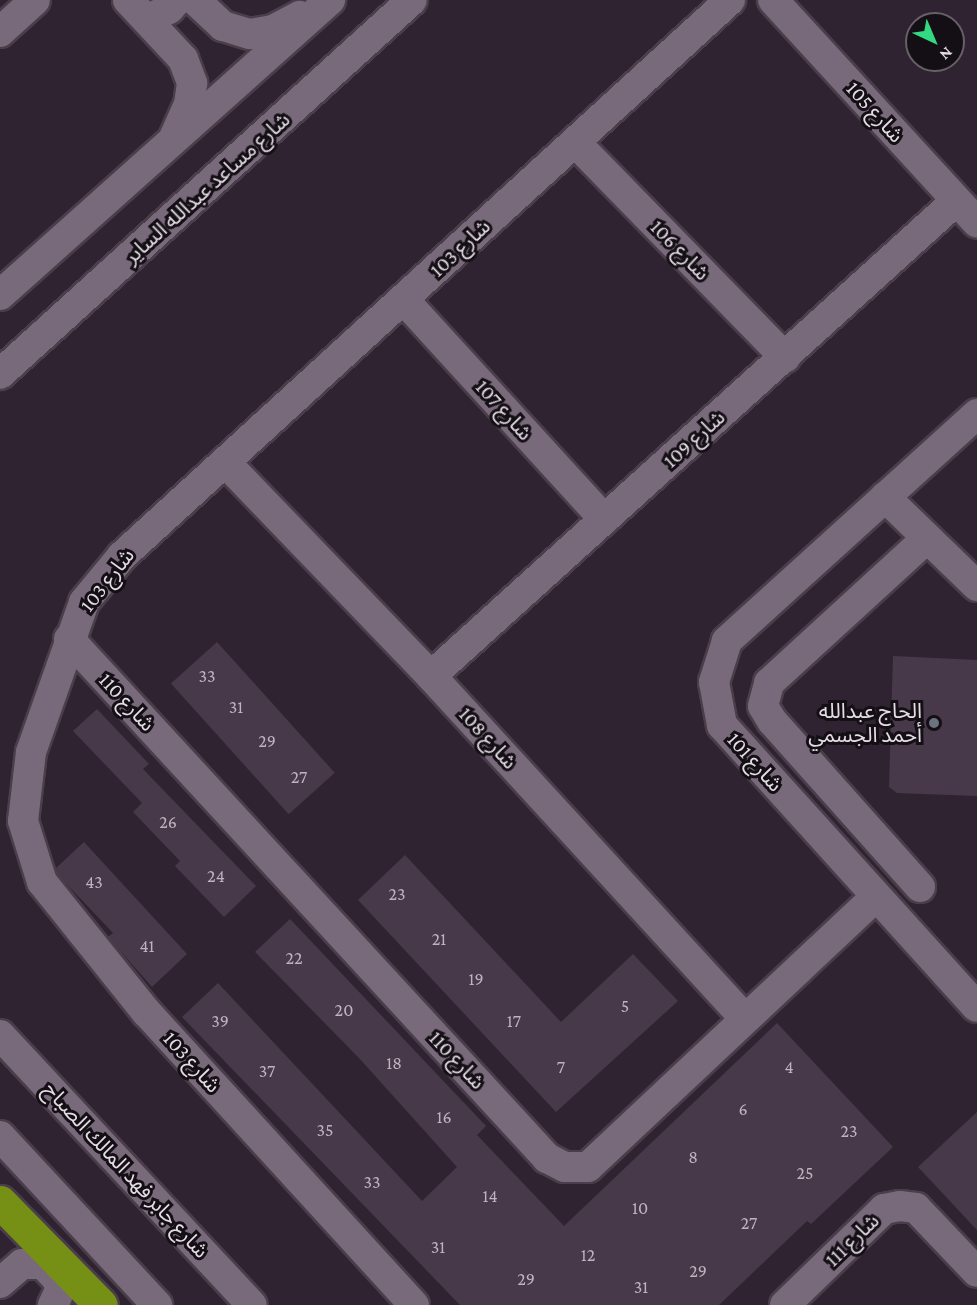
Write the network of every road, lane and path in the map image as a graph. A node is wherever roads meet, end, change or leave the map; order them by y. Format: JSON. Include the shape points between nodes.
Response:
{"nodes":[{"id":1,"x":34,"y":0,"type":"edge"},
{"id":2,"x":177,"y":0,"type":"edge"},
{"id":3,"x":195,"y":0,"type":"edge"},
{"id":4,"x":329,"y":0,"type":"edge"},
{"id":5,"x":412,"y":0,"type":"edge"},
{"id":6,"x":730,"y":0,"type":"edge"},
{"id":7,"x":773,"y":0,"type":"edge"},
{"id":8,"x":138,"y":10,"type":"edge"},
{"id":9,"x":0,"y":32,"type":"edge"},
{"id":10,"x":575,"y":142,"type":"junction"},
{"id":11,"x":171,"y":145,"type":"junction"},
{"id":12,"x":956,"y":201,"type":"junction"},
{"id":13,"x":977,"y":223,"type":"edge"},
{"id":14,"x":0,"y":295,"type":"edge"},
{"id":15,"x":404,"y":300,"type":"junction"},
{"id":16,"x":785,"y":357,"type":"junction"},
{"id":17,"x":10,"y":366,"type":"edge"},
{"id":18,"x":0,"y":383,"type":"edge"},
{"id":19,"x":977,"y":414,"type":"edge"},
{"id":20,"x":226,"y":464,"type":"junction"},
{"id":21,"x":885,"y":497,"type":"junction"},
{"id":22,"x":604,"y":519,"type":"junction"},
{"id":23,"x":927,"y":538,"type":"junction"},
{"id":24,"x":977,"y":586,"type":"edge"},
{"id":25,"x":69,"y":639,"type":"junction"},
{"id":26,"x":431,"y":676,"type":"junction"},
{"id":27,"x":887,"y":849,"type":"junction"},
{"id":28,"x":866,"y":886,"type":"junction"},
{"id":29,"x":921,"y":887,"type":"dead end"},
{"id":30,"x":977,"y":1007,"type":"edge"},
{"id":31,"x":744,"y":1018,"type":"junction"},
{"id":32,"x":0,"y":1035,"type":"edge"},
{"id":33,"x":0,"y":1136,"type":"edge"},
{"id":34,"x":0,"y":1203,"type":"edge"},
{"id":35,"x":977,"y":1272,"type":"edge"},
{"id":36,"x":0,"y":1283,"type":"edge"},
{"id":37,"x":53,"y":1305,"type":"edge"},
{"id":38,"x":101,"y":1305,"type":"edge"},
{"id":39,"x":157,"y":1305,"type":"edge"},
{"id":40,"x":252,"y":1305,"type":"edge"},
{"id":41,"x":414,"y":1305,"type":"edge"},
{"id":42,"x":785,"y":1305,"type":"edge"}],
"edges":[{"from":1,"to":9,"type":"street"},
{"from":2,"to":8,"type":"street","via":[[164,12]]},
{"from":3,"to":4,"type":"street","via":[[223,26],[250,34],[273,30]]},
{"from":4,"to":11,"type":"street"},
{"from":5,"to":17,"type":"street","name":"شارع مساعد عبدالله الساير"},
{"from":6,"to":10,"type":"street","name":"شارع 103"},
{"from":7,"to":12,"type":"street","name":"شارع 105"},
{"from":8,"to":11,"type":"street","via":[[183,59],[192,83],[189,104]]},
{"from":10,"to":15,"type":"street","name":"شارع 103"},
{"from":10,"to":16,"type":"street","name":"شارع 106"},
{"from":11,"to":14,"type":"street"},
{"from":12,"to":13,"type":"street","name":"شارع 105"},
{"from":12,"to":16,"type":"street","name":"شارع 109"},
{"from":15,"to":20,"type":"street","name":"شارع 103"},
{"from":15,"to":22,"type":"street","name":"شارع 107"},
{"from":16,"to":22,"type":"street","name":"شارع 109"},
{"from":17,"to":18,"type":"street","name":"شارع مساعد عبدالله الساير"},
{"from":19,"to":21,"type":"street","name":"شارع 101"},
{"from":20,"to":25,"type":"street","name":"شارع 103","via":[[122,556],[84,602]]},
{"from":20,"to":26,"type":"street","name":"شارع 108"},
{"from":21,"to":23,"type":"street"},
{"from":21,"to":28,"type":"street","name":"شارع 101","via":[[727,641],[714,682],[723,725]]},
{"from":22,"to":26,"type":"street","name":"شارع 109"},
{"from":23,"to":24,"type":"street"},
{"from":23,"to":27,"type":"street","via":[[769,683],[764,696],[763,706],[772,721]]},
{"from":25,"to":31,"type":"street","name":"شارع 110","via":[[547,1158],[565,1167],[588,1167]]},
{"from":25,"to":41,"type":"street","name":"شارع 103","via":[[31,752],[23,821],[42,882],[147,1013]]},
{"from":26,"to":31,"type":"street","name":"شارع 108"},
{"from":27,"to":28,"type":"street","name":"شارع 110"},
{"from":27,"to":29,"type":"street"},
{"from":28,"to":30,"type":"street","name":"شارع 101"},
{"from":28,"to":31,"type":"street","name":"شارع 110"},
{"from":32,"to":40,"type":"street","name":"شارع جابر فهد المالك الصباح"},
{"from":33,"to":39,"type":"street"},
{"from":34,"to":38,"type":"highway"},
{"from":35,"to":42,"type":"street","name":"شارع 111","via":[[916,1208],[900,1206],[885,1209]]},
{"from":36,"to":37,"type":"street","via":[[22,1264],[43,1264],[58,1280],[60,1290]]}]}
